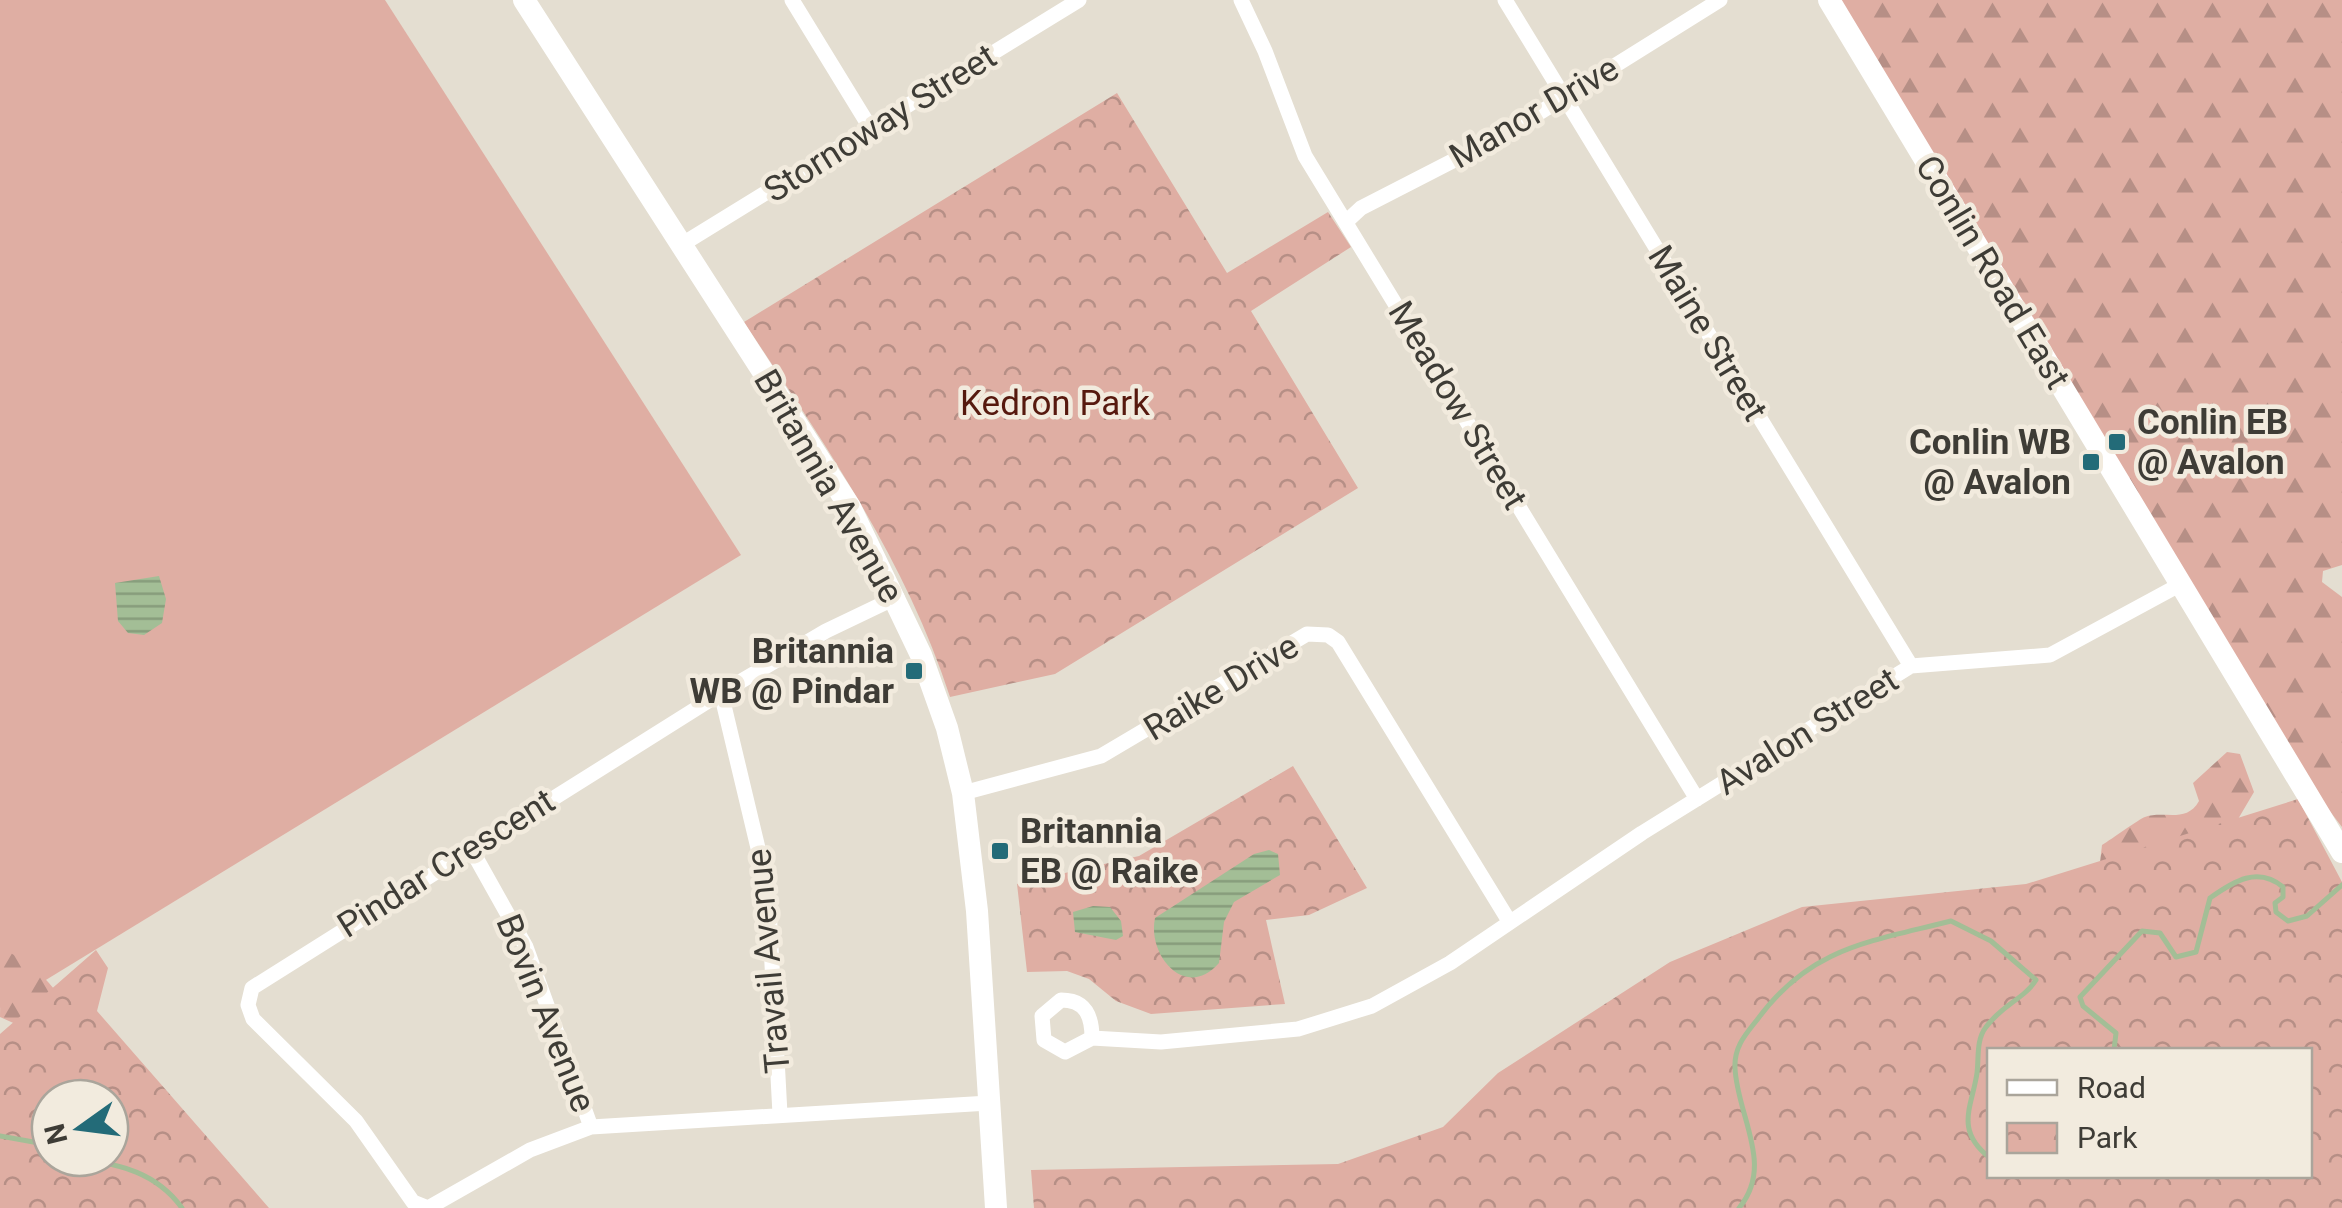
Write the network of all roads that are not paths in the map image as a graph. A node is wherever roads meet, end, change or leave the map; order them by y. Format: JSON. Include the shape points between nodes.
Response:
{"nodes":[{"id":1,"x":524,"y":0,"type":"edge"},
{"id":2,"x":792,"y":0,"type":"edge"},
{"id":3,"x":1078,"y":0,"type":"edge"},
{"id":4,"x":1240,"y":0,"type":"edge"},
{"id":5,"x":1505,"y":0,"type":"edge"},
{"id":6,"x":1720,"y":0,"type":"edge"},
{"id":7,"x":1829,"y":0,"type":"edge"},
{"id":8,"x":1564,"y":97,"type":"junction"},
{"id":9,"x":871,"y":128,"type":"junction"},
{"id":10,"x":1347,"y":221,"type":"junction"},
{"id":11,"x":682,"y":245,"type":"junction"},
{"id":12,"x":2184,"y":583,"type":"junction"},
{"id":13,"x":897,"y":597,"type":"junction"},
{"id":14,"x":1910,"y":666,"type":"junction"},
{"id":15,"x":721,"y":693,"type":"junction"},
{"id":16,"x":963,"y":792,"type":"junction"},
{"id":17,"x":1698,"y":799,"type":"junction"},
{"id":18,"x":2339,"y":847,"type":"edge"},
{"id":19,"x":470,"y":848,"type":"junction"},
{"id":20,"x":1509,"y":921,"type":"junction"},
{"id":21,"x":1092,"y":1038,"type":"dead end"},
{"id":22,"x":989,"y":1103,"type":"junction"},
{"id":23,"x":780,"y":1114,"type":"junction"},
{"id":24,"x":591,"y":1127,"type":"junction"},
{"id":25,"x":996,"y":1206,"type":"edge"},
{"id":26,"x":428,"y":1208,"type":"edge"}],
"edges":[{"from":1,"to":11,"type":"street","name":"Britannia Avenue"},
{"from":2,"to":9,"type":"street"},
{"from":3,"to":9,"type":"street","name":"Stornoway Street"},
{"from":4,"to":10,"type":"street","name":"Meadow Street","via":[[1305,156]]},
{"from":5,"to":8,"type":"street","name":"Maine Street"},
{"from":6,"to":8,"type":"street","name":"Manor Drive"},
{"from":7,"to":12,"type":"street","name":"Conlin Road East"},
{"from":8,"to":10,"type":"street","name":"Manor Drive"},
{"from":8,"to":14,"type":"street","name":"Maine Street"},
{"from":9,"to":11,"type":"street","name":"Stornoway Street"},
{"from":10,"to":17,"type":"street","name":"Meadow Street"},
{"from":11,"to":13,"type":"street","name":"Britannia Avenue","via":[[850,508]]},
{"from":12,"to":14,"type":"street","name":"Avalon Street","via":[[2050,655]]},
{"from":12,"to":18,"type":"street","name":"Conlin Road East"},
{"from":13,"to":15,"type":"street","name":"Pindar Crescent","via":[[826,630]]},
{"from":13,"to":16,"type":"street","name":"Britannia Avenue","via":[[943,715]]},
{"from":14,"to":17,"type":"street","name":"Avalon Street"},
{"from":15,"to":19,"type":"street","name":"Pindar Crescent"},
{"from":15,"to":23,"type":"street","name":"Travail Avenue","via":[[768,890]]},
{"from":16,"to":20,"type":"street","name":"Raike Drive","via":[[1101,756],[1318,632],[1338,642]]},
{"from":16,"to":22,"type":"street","name":"Britannia Avenue"},
{"from":17,"to":20,"type":"street","name":"Avalon Street"},
{"from":19,"to":24,"type":"street","name":"Bovin Avenue","via":[[526,947]]},
{"from":19,"to":26,"type":"street","name":"Pindar Crescent","via":[[258,981],[249,997],[262,1030],[356,1120],[413,1202]]},
{"from":20,"to":21,"type":"street","name":"Avalon Street","via":[[1407,989],[1341,1019],[1218,1039]]},
{"from":22,"to":23,"type":"street","name":"Pindar Crescent"},
{"from":22,"to":25,"type":"street","name":"Britannia Avenue"},
{"from":23,"to":24,"type":"street","name":"Pindar Crescent"},
{"from":24,"to":26,"type":"street","name":"Pindar Crescent","via":[[530,1150]]}]}
